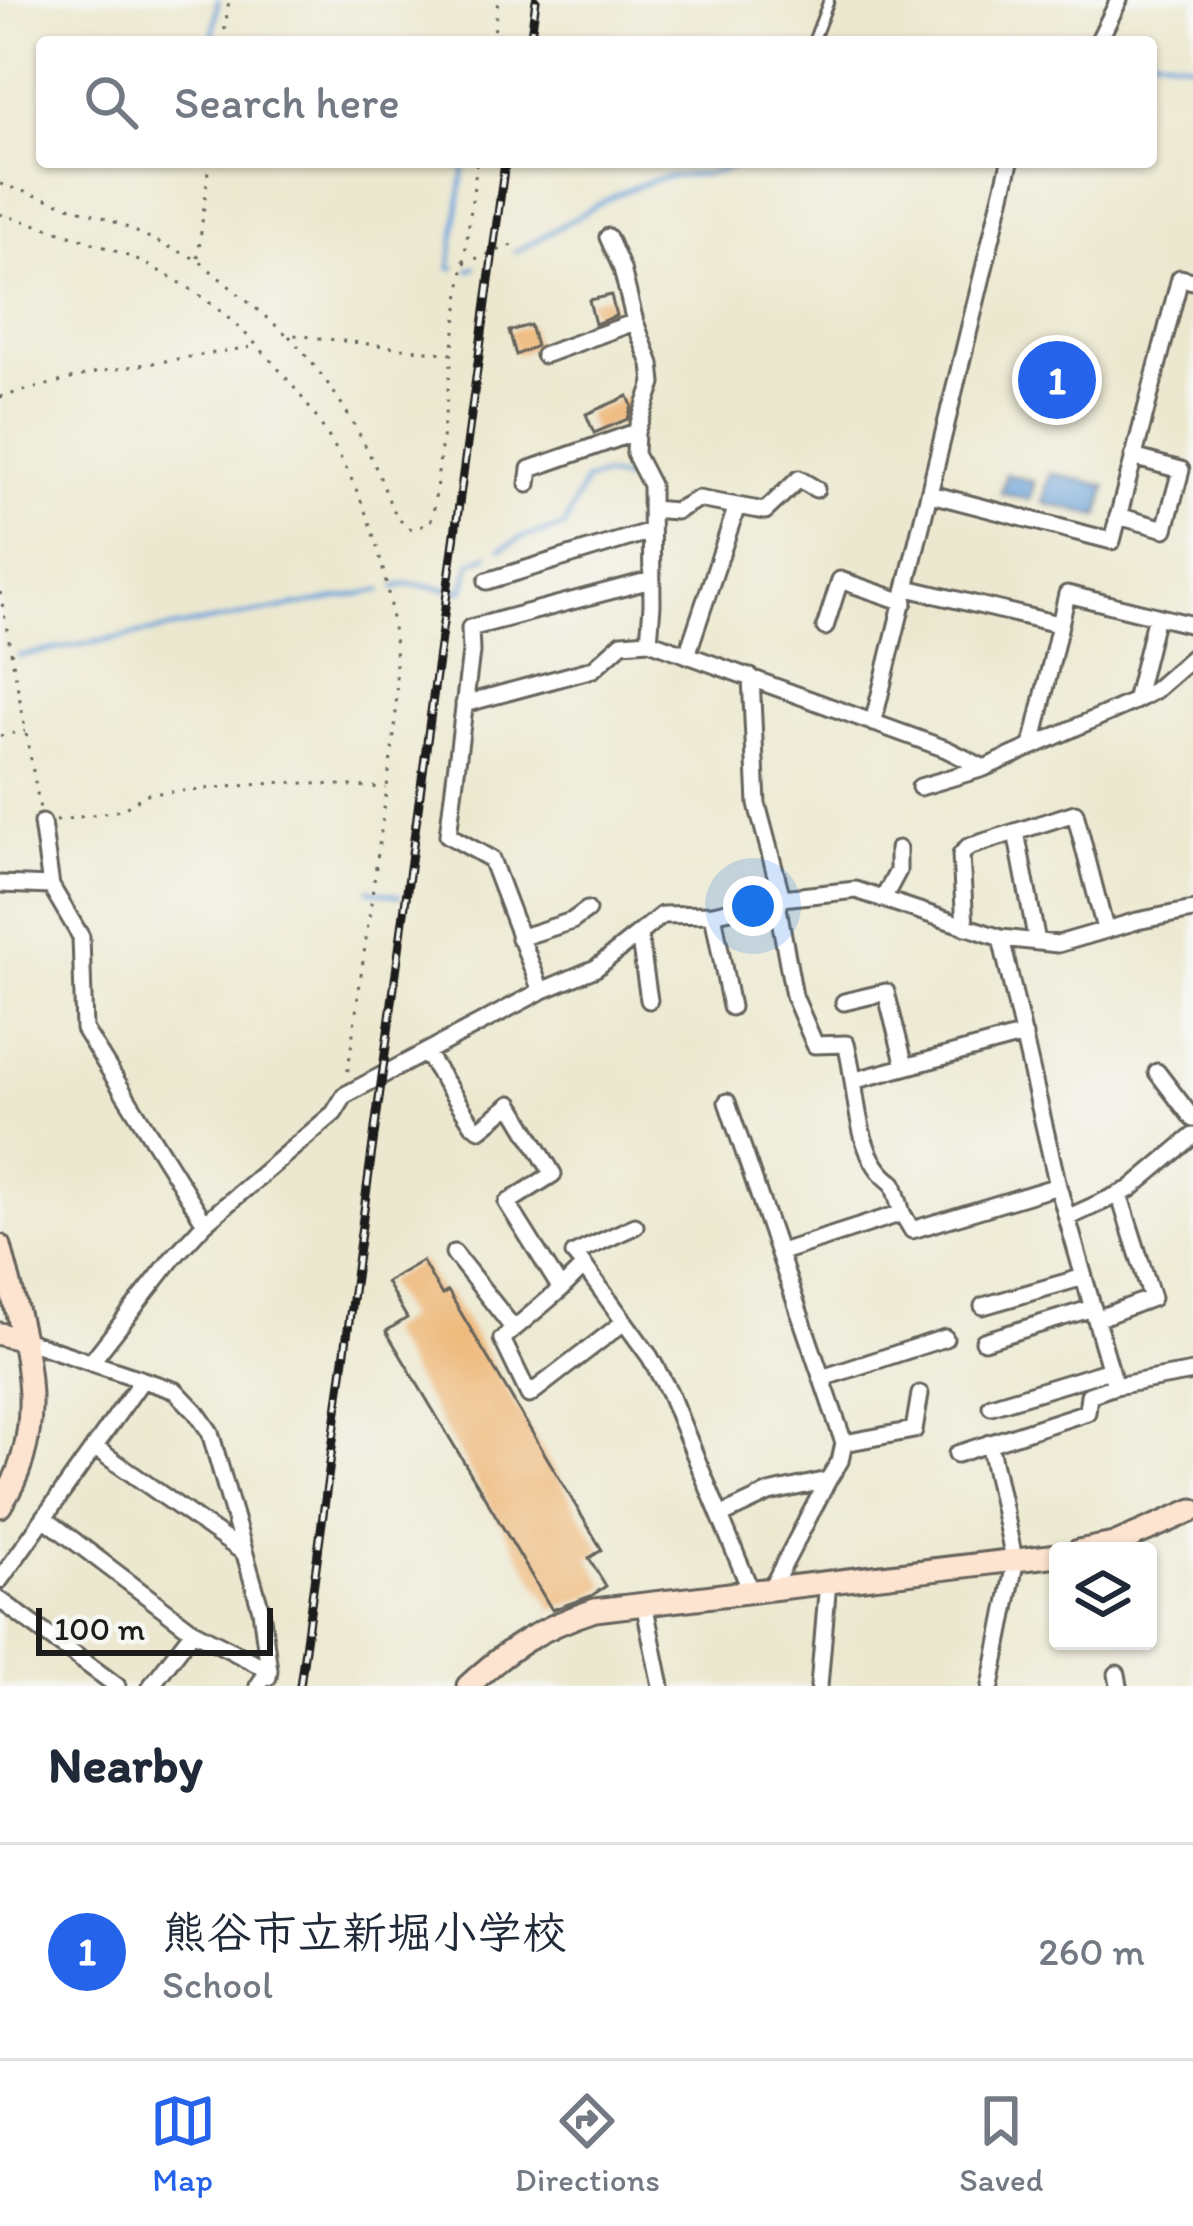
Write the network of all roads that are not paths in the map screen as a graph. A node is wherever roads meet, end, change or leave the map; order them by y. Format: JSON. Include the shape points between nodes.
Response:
{"nodes":[{"id":1,"x":829,"y":0,"type":"edge"},
{"id":2,"x":1119,"y":0,"type":"edge"},
{"id":3,"x":816,"y":36,"type":"edge"},
{"id":4,"x":1101,"y":36,"type":"edge"},
{"id":5,"x":1009,"y":168,"type":"edge"},
{"id":6,"x":608,"y":237,"type":"dead end"},
{"id":7,"x":1193,"y":281,"type":"edge"},
{"id":8,"x":634,"y":322,"type":"junction"},
{"id":9,"x":544,"y":355,"type":"dead end"},
{"id":10,"x":636,"y":432,"type":"junction"},
{"id":11,"x":1133,"y":458,"type":"junction"},
{"id":12,"x":528,"y":484,"type":"dead end"},
{"id":13,"x":816,"y":489,"type":"dead end"},
{"id":14,"x":932,"y":494,"type":"junction"},
{"id":15,"x":737,"y":506,"type":"junction"},
{"id":16,"x":651,"y":509,"type":"junction"},
{"id":17,"x":1118,"y":516,"type":"junction"},
{"id":18,"x":651,"y":531,"type":"junction"},
{"id":19,"x":651,"y":580,"type":"junction"},
{"id":20,"x":487,"y":581,"type":"dead end"},
{"id":21,"x":906,"y":595,"type":"junction"},
{"id":22,"x":1156,"y":616,"type":"junction"},
{"id":23,"x":1058,"y":624,"type":"junction"},
{"id":24,"x":1193,"y":625,"type":"edge"},
{"id":25,"x":826,"y":627,"type":"dead end"},
{"id":26,"x":649,"y":641,"type":"junction"},
{"id":27,"x":687,"y":655,"type":"junction"},
{"id":28,"x":1193,"y":657,"type":"edge"},
{"id":29,"x":751,"y":677,"type":"junction"},
{"id":30,"x":1135,"y":701,"type":"junction"},
{"id":31,"x":464,"y":704,"type":"junction"},
{"id":32,"x":874,"y":723,"type":"junction"},
{"id":33,"x":1032,"y":746,"type":"junction"},
{"id":34,"x":984,"y":768,"type":"junction"},
{"id":35,"x":920,"y":787,"type":"dead end"},
{"id":36,"x":42,"y":823,"type":"road end"},
{"id":37,"x":1016,"y":832,"type":"junction"},
{"id":38,"x":898,"y":849,"type":"dead end"},
{"id":39,"x":0,"y":884,"type":"edge"},
{"id":40,"x":51,"y":886,"type":"junction"},
{"id":41,"x":782,"y":898,"type":"junction"},
{"id":42,"x":884,"y":898,"type":"junction"},
{"id":43,"x":587,"y":910,"type":"dead end"},
{"id":44,"x":1193,"y":910,"type":"edge"},
{"id":45,"x":712,"y":914,"type":"junction"},
{"id":46,"x":964,"y":926,"type":"junction"},
{"id":47,"x":1105,"y":929,"type":"junction"},
{"id":48,"x":639,"y":934,"type":"junction"},
{"id":49,"x":519,"y":938,"type":"junction"},
{"id":50,"x":1001,"y":938,"type":"junction"},
{"id":51,"x":1037,"y":943,"type":"junction"},
{"id":52,"x":541,"y":991,"type":"junction"},
{"id":53,"x":650,"y":1000,"type":"dead end"},
{"id":54,"x":844,"y":1002,"type":"dead end"},
{"id":55,"x":730,"y":1007,"type":"dead end"},
{"id":56,"x":1024,"y":1035,"type":"junction"},
{"id":57,"x":426,"y":1053,"type":"junction"},
{"id":58,"x":905,"y":1066,"type":"junction"},
{"id":59,"x":1157,"y":1072,"type":"dead end"},
{"id":60,"x":856,"y":1080,"type":"junction"},
{"id":61,"x":727,"y":1102,"type":"dead end"},
{"id":62,"x":1193,"y":1119,"type":"edge"},
{"id":63,"x":1193,"y":1136,"type":"edge"},
{"id":64,"x":1058,"y":1186,"type":"junction"},
{"id":65,"x":1119,"y":1194,"type":"junction"},
{"id":66,"x":902,"y":1213,"type":"junction"},
{"id":67,"x":1067,"y":1218,"type":"junction"},
{"id":68,"x":205,"y":1223,"type":"junction"},
{"id":69,"x":635,"y":1226,"type":"dead end"},
{"id":70,"x":0,"y":1246,"type":"edge"},
{"id":71,"x":782,"y":1252,"type":"junction"},
{"id":72,"x":454,"y":1253,"type":"dead end"},
{"id":73,"x":584,"y":1266,"type":"junction"},
{"id":74,"x":1084,"y":1277,"type":"junction"},
{"id":75,"x":561,"y":1289,"type":"junction"},
{"id":76,"x":983,"y":1306,"type":"dead end"},
{"id":77,"x":1094,"y":1313,"type":"junction"},
{"id":78,"x":624,"y":1322,"type":"junction"},
{"id":79,"x":514,"y":1329,"type":"junction"},
{"id":80,"x":0,"y":1334,"type":"edge"},
{"id":81,"x":944,"y":1338,"type":"dead end"},
{"id":82,"x":24,"y":1340,"type":"junction"},
{"id":83,"x":983,"y":1341,"type":"dead end"},
{"id":84,"x":92,"y":1361,"type":"junction"},
{"id":85,"x":1193,"y":1372,"type":"edge"},
{"id":86,"x":822,"y":1378,"type":"junction"},
{"id":87,"x":1113,"y":1378,"type":"junction"},
{"id":88,"x":142,"y":1380,"type":"junction"},
{"id":89,"x":920,"y":1394,"type":"dead end"},
{"id":90,"x":991,"y":1406,"type":"dead end"},
{"id":91,"x":844,"y":1443,"type":"junction"},
{"id":92,"x":989,"y":1443,"type":"junction"},
{"id":93,"x":94,"y":1448,"type":"junction"},
{"id":94,"x":957,"y":1454,"type":"dead end"},
{"id":95,"x":828,"y":1480,"type":"junction"},
{"id":96,"x":0,"y":1506,"type":"edge"},
{"id":97,"x":1193,"y":1510,"type":"edge"},
{"id":98,"x":720,"y":1516,"type":"junction"},
{"id":99,"x":44,"y":1518,"type":"junction"},
{"id":100,"x":1119,"y":1542,"type":"edge"},
{"id":101,"x":243,"y":1552,"type":"junction"},
{"id":102,"x":1049,"y":1557,"type":"edge"},
{"id":103,"x":1015,"y":1563,"type":"junction"},
{"id":104,"x":0,"y":1580,"type":"edge"},
{"id":105,"x":828,"y":1581,"type":"junction"},
{"id":106,"x":761,"y":1588,"type":"junction"},
{"id":107,"x":0,"y":1600,"type":"edge"},
{"id":108,"x":644,"y":1603,"type":"junction"},
{"id":109,"x":193,"y":1631,"type":"junction"},
{"id":110,"x":264,"y":1681,"type":"edge"},
{"id":111,"x":118,"y":1686,"type":"edge"},
{"id":112,"x":151,"y":1686,"type":"edge"},
{"id":113,"x":468,"y":1686,"type":"edge"},
{"id":114,"x":661,"y":1686,"type":"edge"},
{"id":115,"x":819,"y":1686,"type":"edge"},
{"id":116,"x":992,"y":1686,"type":"edge"}],
"edges":[{"from":1,"to":3,"type":"lane"},
{"from":2,"to":4,"type":"street"},
{"from":5,"to":14,"type":"street"},
{"from":6,"to":8,"type":"street"},
{"from":7,"to":11,"type":"street","via":[[1180,278]]},
{"from":8,"to":9,"type":"street"},
{"from":8,"to":10,"type":"street","via":[[652,383]]},
{"from":10,"to":12,"type":"street","via":[[530,469]]},
{"from":10,"to":16,"type":"street"},
{"from":11,"to":17,"type":"street"},
{"from":11,"to":17,"type":"street","via":[[1180,470],[1165,529]]},
{"from":13,"to":15,"type":"street","via":[[799,479],[764,511]]},
{"from":14,"to":17,"type":"street","via":[[1112,541]]},
{"from":14,"to":21,"type":"street"},
{"from":15,"to":16,"type":"street","via":[[698,499],[676,511]]},
{"from":15,"to":27,"type":"street"},
{"from":16,"to":18,"type":"street"},
{"from":18,"to":19,"type":"street"},
{"from":18,"to":20,"type":"street"},
{"from":19,"to":26,"type":"street"},
{"from":19,"to":31,"type":"street","via":[[470,628]]},
{"from":21,"to":23,"type":"street"},
{"from":21,"to":25,"type":"street","via":[[840,580]]},
{"from":21,"to":32,"type":"street"},
{"from":22,"to":23,"type":"street","via":[[1066,594]]},
{"from":22,"to":24,"type":"street"},
{"from":22,"to":30,"type":"street"},
{"from":23,"to":33,"type":"street"},
{"from":26,"to":27,"type":"street"},
{"from":26,"to":31,"type":"street","via":[[622,643],[593,669]]},
{"from":27,"to":29,"type":"street"},
{"from":28,"to":30,"type":"street"},
{"from":29,"to":32,"type":"street"},
{"from":29,"to":41,"type":"street","via":[[758,804]]},
{"from":30,"to":33,"type":"street"},
{"from":31,"to":49,"type":"street","via":[[448,836],[490,859]]},
{"from":32,"to":34,"type":"street"},
{"from":33,"to":34,"type":"street"},
{"from":34,"to":35,"type":"street"},
{"from":36,"to":40,"type":"street"},
{"from":37,"to":46,"type":"street","via":[[961,855]]},
{"from":37,"to":47,"type":"street","via":[[1075,813]]},
{"from":37,"to":51,"type":"street"},
{"from":38,"to":42,"type":"street","via":[[898,871]]},
{"from":39,"to":40,"type":"street"},
{"from":40,"to":68,"type":"street","via":[[81,938],[84,1029]]},
{"from":41,"to":42,"type":"street","via":[[856,890]]},
{"from":41,"to":45,"type":"street"},
{"from":41,"to":60,"type":"street","via":[[794,996],[815,1045],[846,1044]]},
{"from":42,"to":46,"type":"street"},
{"from":43,"to":49,"type":"street"},
{"from":44,"to":47,"type":"street"},
{"from":45,"to":48,"type":"street","via":[[662,915]]},
{"from":45,"to":55,"type":"street"},
{"from":46,"to":50,"type":"street"},
{"from":47,"to":51,"type":"street"},
{"from":48,"to":52,"type":"street","via":[[596,968]]},
{"from":48,"to":53,"type":"street"},
{"from":49,"to":52,"type":"street"},
{"from":50,"to":51,"type":"street"},
{"from":50,"to":56,"type":"street"},
{"from":52,"to":57,"type":"street"},
{"from":54,"to":58,"type":"street","via":[[886,992]]},
{"from":56,"to":58,"type":"street"},
{"from":56,"to":64,"type":"street"},
{"from":57,"to":68,"type":"street","via":[[345,1095]]},
{"from":57,"to":75,"type":"street","via":[[473,1125],[488,1126],[511,1104],[554,1174],[508,1203]]},
{"from":58,"to":60,"type":"street"},
{"from":59,"to":62,"type":"street"},
{"from":60,"to":66,"type":"street","via":[[853,1104]]},
{"from":61,"to":71,"type":"street"},
{"from":63,"to":65,"type":"street"},
{"from":64,"to":66,"type":"street","via":[[912,1230]]},
{"from":64,"to":67,"type":"street"},
{"from":65,"to":67,"type":"street"},
{"from":65,"to":77,"type":"street","via":[[1152,1298]]},
{"from":66,"to":71,"type":"street"},
{"from":67,"to":74,"type":"street"},
{"from":68,"to":84,"type":"street"},
{"from":69,"to":73,"type":"street","via":[[574,1254]]},
{"from":70,"to":82,"type":"street"},
{"from":71,"to":86,"type":"street"},
{"from":72,"to":79,"type":"street"},
{"from":73,"to":75,"type":"street"},
{"from":73,"to":78,"type":"street"},
{"from":74,"to":76,"type":"street"},
{"from":74,"to":77,"type":"street"},
{"from":75,"to":79,"type":"street"},
{"from":77,"to":83,"type":"street"},
{"from":77,"to":87,"type":"street"},
{"from":78,"to":79,"type":"street","via":[[529,1395],[502,1339]]},
{"from":78,"to":98,"type":"street","via":[[669,1391]]},
{"from":80,"to":82,"type":"street"},
{"from":81,"to":86,"type":"street"},
{"from":82,"to":84,"type":"street"},
{"from":82,"to":96,"type":"street","via":[[30,1438]]},
{"from":84,"to":88,"type":"street"},
{"from":85,"to":87,"type":"street"},
{"from":86,"to":91,"type":"street"},
{"from":87,"to":90,"type":"street"},
{"from":87,"to":92,"type":"street","via":[[1089,1395],[1087,1412]]},
{"from":88,"to":93,"type":"street"},
{"from":88,"to":101,"type":"street","via":[[176,1391],[210,1432]]},
{"from":89,"to":91,"type":"street","via":[[914,1430]]},
{"from":91,"to":95,"type":"street"},
{"from":92,"to":94,"type":"street"},
{"from":92,"to":103,"type":"street"},
{"from":93,"to":99,"type":"street"},
{"from":93,"to":101,"type":"street"},
{"from":95,"to":98,"type":"street","via":[[769,1493]]},
{"from":95,"to":106,"type":"street"},
{"from":97,"to":100,"type":"street"},
{"from":98,"to":106,"type":"street"},
{"from":99,"to":104,"type":"street"},
{"from":99,"to":109,"type":"street"},
{"from":101,"to":110,"type":"street","via":[[261,1610]]},
{"from":102,"to":103,"type":"street"},
{"from":103,"to":105,"type":"street"},
{"from":103,"to":116,"type":"street"},
{"from":105,"to":106,"type":"street"},
{"from":105,"to":115,"type":"street"},
{"from":106,"to":108,"type":"street"},
{"from":107,"to":111,"type":"street"},
{"from":108,"to":113,"type":"street","via":[[545,1627]]},
{"from":108,"to":114,"type":"street"},
{"from":109,"to":110,"type":"street"},
{"from":109,"to":112,"type":"street"}]}
